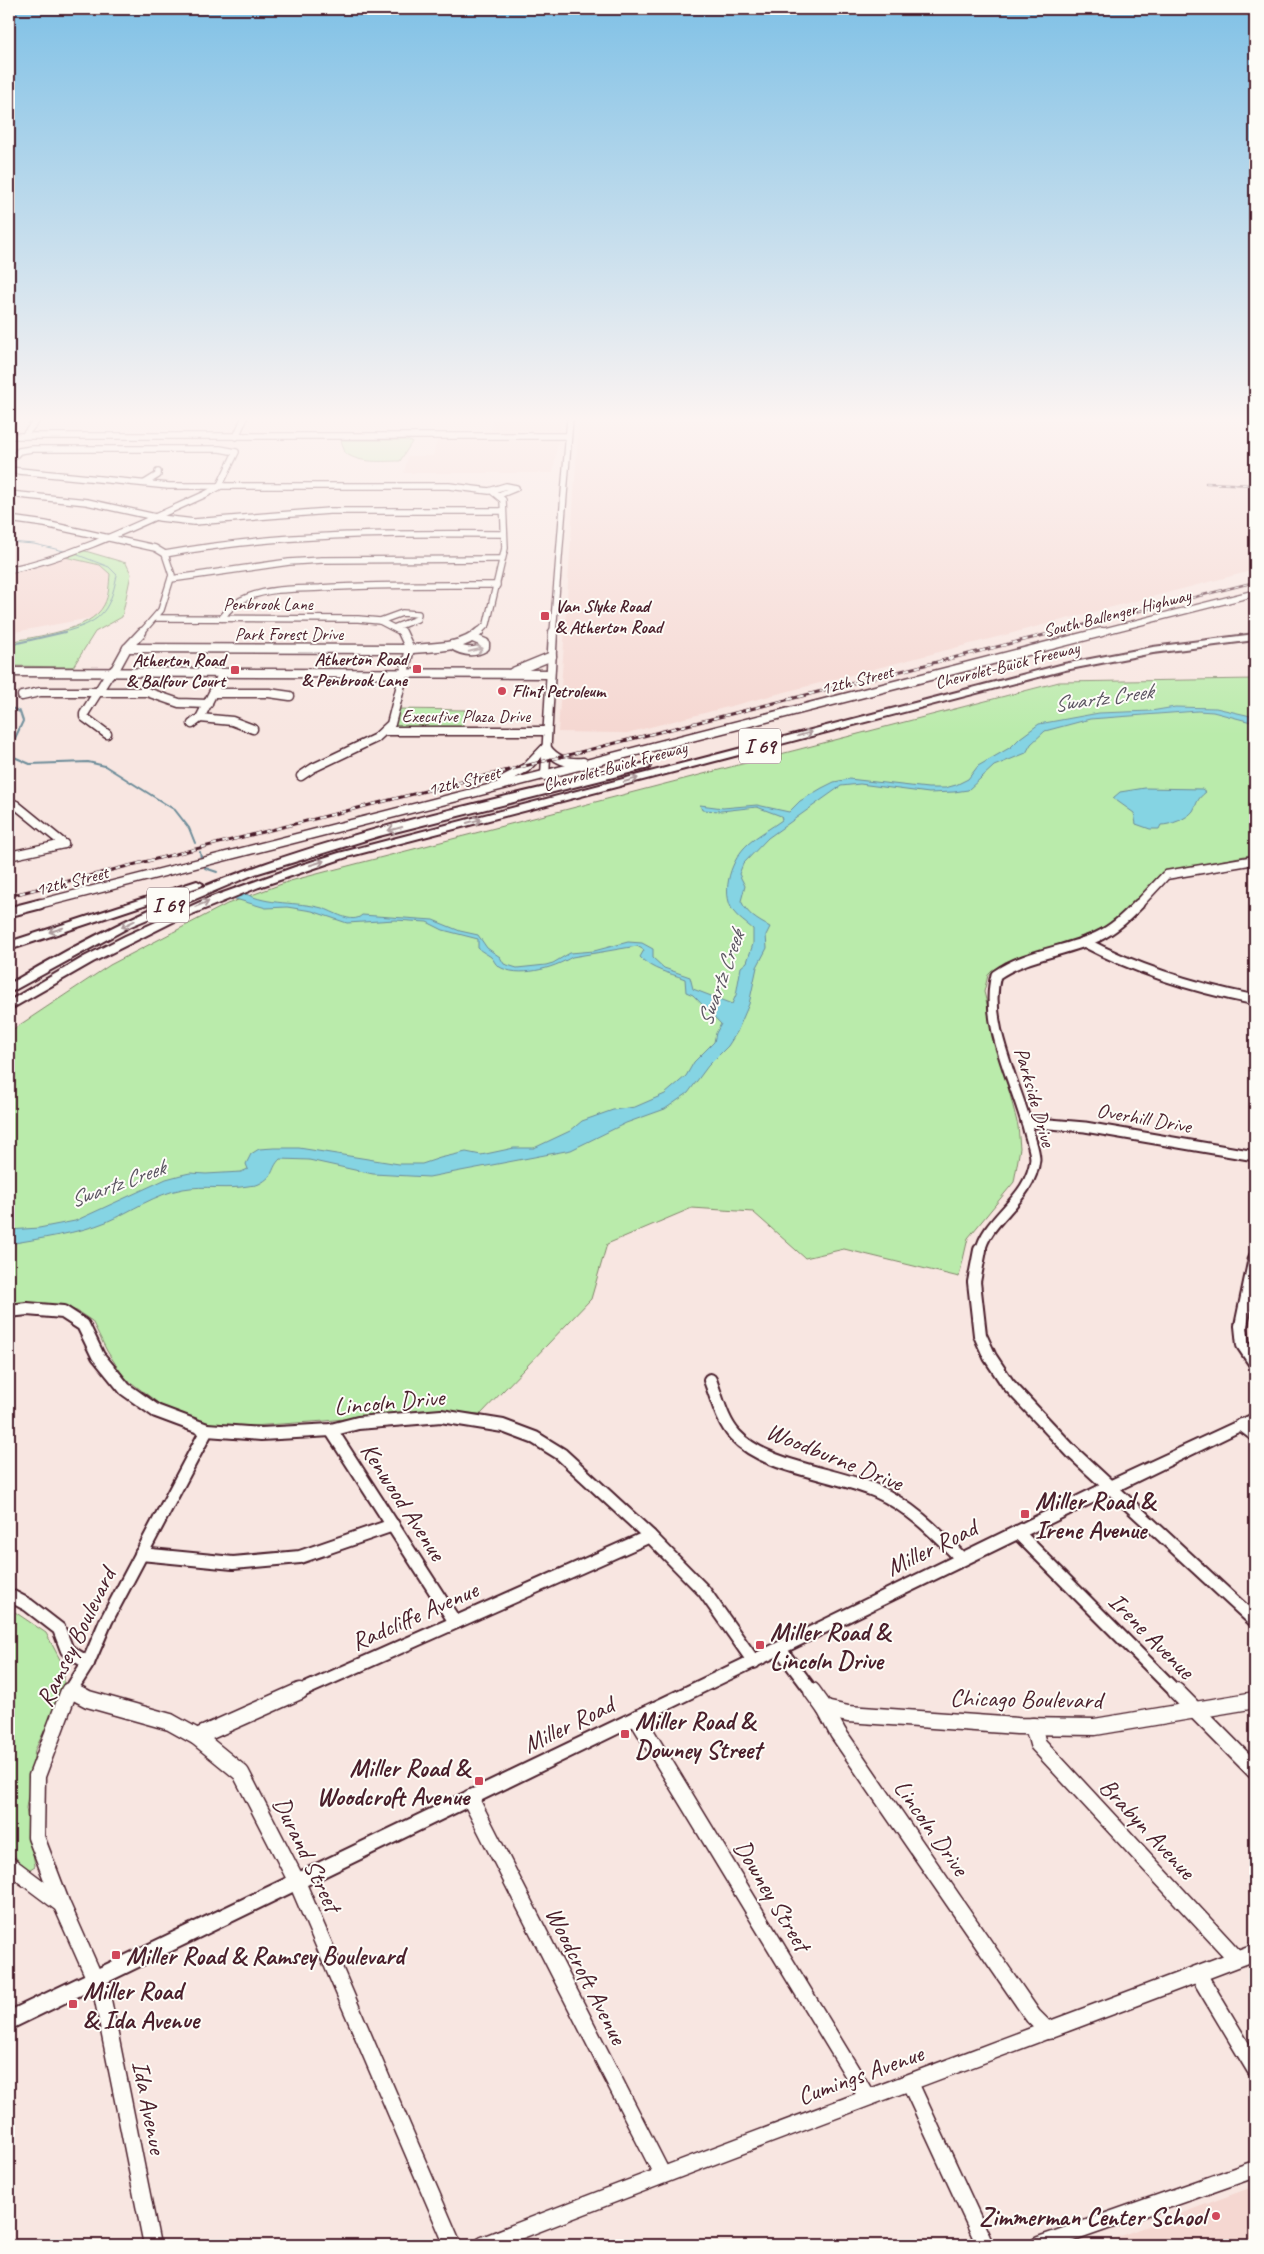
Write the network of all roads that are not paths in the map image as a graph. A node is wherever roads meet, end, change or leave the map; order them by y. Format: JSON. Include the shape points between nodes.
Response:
{"nodes":[{"id":1,"x":46,"y":524,"type":"edge"},
{"id":2,"x":136,"y":524,"type":"edge"},
{"id":3,"x":504,"y":524,"type":"edge"},
{"id":4,"x":562,"y":524,"type":"edge"},
{"id":5,"x":504,"y":534,"type":"junction"},
{"id":6,"x":106,"y":538,"type":"junction"},
{"id":7,"x":165,"y":554,"type":"junction"},
{"id":8,"x":502,"y":559,"type":"junction"},
{"id":9,"x":9,"y":570,"type":"edge"},
{"id":10,"x":171,"y":578,"type":"junction"},
{"id":11,"x":496,"y":585,"type":"junction"},
{"id":12,"x":1255,"y":593,"type":"edge"},
{"id":13,"x":156,"y":618,"type":"junction"},
{"id":14,"x":222,"y":618,"type":"junction"},
{"id":15,"x":380,"y":621,"type":"junction"},
{"id":16,"x":396,"y":627,"type":"junction"},
{"id":17,"x":1253,"y":631,"type":"edge"},
{"id":18,"x":473,"y":638,"type":"junction"},
{"id":19,"x":452,"y":645,"type":"junction"},
{"id":20,"x":127,"y":648,"type":"junction"},
{"id":21,"x":410,"y":649,"type":"junction"},
{"id":22,"x":552,"y":656,"type":"junction"},
{"id":23,"x":9,"y":672,"type":"edge"},
{"id":24,"x":112,"y":672,"type":"junction"},
{"id":25,"x":223,"y":672,"type":"junction"},
{"id":26,"x":404,"y":673,"type":"junction"},
{"id":27,"x":503,"y":674,"type":"junction"},
{"id":28,"x":550,"y":674,"type":"junction"},
{"id":29,"x":928,"y":678,"type":"joint"},
{"id":30,"x":99,"y":692,"type":"junction"},
{"id":31,"x":215,"y":693,"type":"junction"},
{"id":32,"x":22,"y":696,"type":"dead end"},
{"id":33,"x":290,"y":696,"type":"dead end"},
{"id":34,"x":208,"y":704,"type":"junction"},
{"id":35,"x":200,"y":718,"type":"junction"},
{"id":36,"x":192,"y":724,"type":"dead end"},
{"id":37,"x":253,"y":729,"type":"dead end"},
{"id":38,"x":384,"y":730,"type":"junction"},
{"id":39,"x":547,"y":731,"type":"junction"},
{"id":40,"x":107,"y":734,"type":"dead end"},
{"id":41,"x":546,"y":747,"type":"junction"},
{"id":42,"x":658,"y":747,"type":"junction"},
{"id":43,"x":301,"y":776,"type":"dead end"},
{"id":44,"x":545,"y":776,"type":"junction"},
{"id":45,"x":460,"y":797,"type":"junction"},
{"id":46,"x":9,"y":802,"type":"edge"},
{"id":47,"x":337,"y":844,"type":"junction"},
{"id":48,"x":9,"y":856,"type":"edge"},
{"id":49,"x":1255,"y":860,"type":"edge"},
{"id":50,"x":9,"y":912,"type":"edge"},
{"id":51,"x":1084,"y":942,"type":"junction"},
{"id":52,"x":9,"y":946,"type":"edge"},
{"id":53,"x":110,"y":946,"type":"junction"},
{"id":54,"x":9,"y":989,"type":"edge"},
{"id":55,"x":1255,"y":1000,"type":"edge"},
{"id":56,"x":9,"y":1006,"type":"edge"},
{"id":57,"x":9,"y":1017,"type":"edge"},
{"id":58,"x":1026,"y":1122,"type":"junction"},
{"id":59,"x":1255,"y":1156,"type":"edge"},
{"id":60,"x":1255,"y":1258,"type":"edge"},
{"id":61,"x":9,"y":1311,"type":"edge"},
{"id":62,"x":1255,"y":1363,"type":"edge"},
{"id":63,"x":710,"y":1380,"type":"dead end"},
{"id":64,"x":1251,"y":1426,"type":"edge"},
{"id":65,"x":207,"y":1430,"type":"junction"},
{"id":66,"x":331,"y":1430,"type":"junction"},
{"id":67,"x":1109,"y":1487,"type":"junction"},
{"id":68,"x":393,"y":1525,"type":"junction"},
{"id":69,"x":1017,"y":1532,"type":"junction"},
{"id":70,"x":650,"y":1536,"type":"junction"},
{"id":71,"x":141,"y":1554,"type":"junction"},
{"id":72,"x":962,"y":1560,"type":"junction"},
{"id":73,"x":9,"y":1595,"type":"edge"},
{"id":74,"x":1255,"y":1621,"type":"edge"},
{"id":75,"x":455,"y":1622,"type":"junction"},
{"id":76,"x":780,"y":1649,"type":"junction"},
{"id":77,"x":754,"y":1662,"type":"junction"},
{"id":78,"x":88,"y":1664,"type":"junction"},
{"id":79,"x":70,"y":1690,"type":"junction"},
{"id":80,"x":1255,"y":1700,"type":"edge"},
{"id":81,"x":825,"y":1709,"type":"junction"},
{"id":82,"x":1195,"y":1710,"type":"junction"},
{"id":83,"x":637,"y":1718,"type":"junction"},
{"id":84,"x":1033,"y":1726,"type":"junction"},
{"id":85,"x":198,"y":1737,"type":"junction"},
{"id":86,"x":1255,"y":1771,"type":"edge"},
{"id":87,"x":470,"y":1798,"type":"junction"},
{"id":88,"x":9,"y":1865,"type":"edge"},
{"id":89,"x":297,"y":1882,"type":"junction"},
{"id":90,"x":62,"y":1905,"type":"junction"},
{"id":91,"x":1255,"y":1952,"type":"edge"},
{"id":92,"x":1236,"y":1958,"type":"junction"},
{"id":93,"x":1198,"y":1974,"type":"junction"},
{"id":94,"x":96,"y":1978,"type":"junction"},
{"id":95,"x":9,"y":2021,"type":"edge"},
{"id":96,"x":1048,"y":2031,"type":"junction"},
{"id":97,"x":1255,"y":2069,"type":"edge"},
{"id":98,"x":910,"y":2083,"type":"junction"},
{"id":99,"x":867,"y":2097,"type":"junction"},
{"id":100,"x":1255,"y":2169,"type":"edge"},
{"id":101,"x":662,"y":2174,"type":"junction"},
{"id":102,"x":152,"y":2245,"type":"edge"},
{"id":103,"x":453,"y":2245,"type":"edge"},
{"id":104,"x":484,"y":2245,"type":"edge"},
{"id":105,"x":985,"y":2245,"type":"edge"},
{"id":106,"x":1039,"y":2245,"type":"edge"}],
"edges":[{"from":1,"to":6,"type":"street"},
{"from":2,"to":6,"type":"street"},
{"from":3,"to":5,"type":"street"},
{"from":4,"to":22,"type":"street"},
{"from":5,"to":7,"type":"street","via":[[316,535]]},
{"from":5,"to":8,"type":"street"},
{"from":6,"to":7,"type":"street","via":[[156,548]]},
{"from":6,"to":9,"type":"street","via":[[56,558]]},
{"from":7,"to":10,"type":"street"},
{"from":8,"to":10,"type":"street","via":[[322,560]]},
{"from":8,"to":11,"type":"street"},
{"from":10,"to":13,"type":"street"},
{"from":11,"to":14,"type":"street","via":[[357,585],[280,590],[241,599]]},
{"from":11,"to":18,"type":"street","via":[[487,624]]},
{"from":12,"to":29,"type":"street","name":"South Ballenger Highway"},
{"from":13,"to":14,"type":"street","name":"Penbrook Lane"},
{"from":13,"to":20,"type":"street"},
{"from":14,"to":15,"type":"street","name":"Penbrook Lane"},
{"from":15,"to":16,"type":"street","name":"Penbrook Lane"},
{"from":15,"to":16,"type":"street","name":"Penbrook Lane","via":[[402,613],[418,614],[417,619]]},
{"from":16,"to":21,"type":"street","via":[[406,637]]},
{"from":17,"to":47,"type":"highway","name":"Chevrolet-Buick Freeway","number":"I 69","one_way":true,"via":[[1147,643],[1060,660]]},
{"from":53,"to":17,"type":"highway","name":"Chevrolet-Buick Freeway","number":"I 69","one_way":true,"via":[[232,892],[361,850],[1064,667]]},
{"from":18,"to":19,"type":"street","name":"Park Forest Drive"},
{"from":19,"to":18,"type":"street","name":"Park Forest Drive","one_way":true,"via":[[468,652],[485,648],[485,643]]},
{"from":19,"to":21,"type":"street","name":"Park Forest Drive"},
{"from":20,"to":21,"type":"street","name":"Park Forest Drive"},
{"from":20,"to":24,"type":"street"},
{"from":21,"to":26,"type":"street"},
{"from":22,"to":27,"type":"street"},
{"from":22,"to":28,"type":"street"},
{"from":23,"to":24,"type":"street"},
{"from":24,"to":25,"type":"street"},
{"from":24,"to":30,"type":"street"},
{"from":25,"to":26,"type":"street"},
{"from":25,"to":31,"type":"street"},
{"from":26,"to":27,"type":"street"},
{"from":26,"to":38,"type":"street","via":[[391,724]]},
{"from":27,"to":28,"type":"street"},
{"from":28,"to":39,"type":"street"},
{"from":29,"to":42,"type":"street","name":"12th Street"},
{"from":30,"to":32,"type":"street","via":[[40,692]]},
{"from":30,"to":34,"type":"street","via":[[147,692],[179,703]]},
{"from":30,"to":40,"type":"street","via":[[84,717]]},
{"from":31,"to":33,"type":"street"},
{"from":31,"to":34,"type":"street"},
{"from":34,"to":35,"type":"street"},
{"from":35,"to":36,"type":"street"},
{"from":35,"to":37,"type":"street","via":[[232,721]]},
{"from":38,"to":39,"type":"street","name":"Executive Plaza Drive"},
{"from":38,"to":43,"type":"street","via":[[376,738]]},
{"from":39,"to":41,"type":"street"},
{"from":41,"to":42,"type":"street","via":[[556,759],[577,762]]},
{"from":41,"to":44,"type":"street"},
{"from":41,"to":45,"type":"street","via":[[520,773]]},
{"from":42,"to":44,"type":"street","name":"12th Street"},
{"from":44,"to":45,"type":"street","name":"12th Street"},
{"from":45,"to":50,"type":"street","name":"12th Street"},
{"from":46,"to":48,"type":"street","via":[[64,844]]},
{"from":47,"to":52,"type":"highway","one_way":true,"via":[[264,862]]},
{"from":47,"to":54,"type":"highway","name":"Chevrolet-Buick Freeway","number":"I 69","one_way":true,"via":[[166,906],[70,953]]},
{"from":49,"to":51,"type":"street","name":"Parkside Drive","via":[[1166,875],[1123,921]]},
{"from":51,"to":55,"type":"street","via":[[1158,977]]},
{"from":51,"to":58,"type":"street","name":"Parkside Drive","via":[[1009,966],[996,976],[992,990],[995,1019]]},
{"from":53,"to":56,"type":"highway","name":"Chevrolet-Buick Freeway","number":"I 69"},
{"from":53,"to":57,"type":"highway"},
{"from":58,"to":59,"type":"street","name":"Overhill Drive","via":[[1092,1128]]},
{"from":58,"to":67,"type":"street","name":"Parkside Drive","via":[[1035,1157],[1030,1178],[982,1241],[974,1282],[980,1335],[1008,1384]]},
{"from":60,"to":62,"type":"street","via":[[1241,1326],[1243,1346]]},
{"from":61,"to":65,"type":"street","name":"Lincoln Drive","via":[[63,1312],[83,1325],[98,1356],[126,1389],[156,1411]]},
{"from":63,"to":72,"type":"street","name":"Woodburne Drive","via":[[725,1419],[736,1436],[747,1445],[790,1464],[877,1491],[920,1517]]},
{"from":64,"to":67,"type":"main road","name":"Miller Road"},
{"from":65,"to":66,"type":"street","name":"Lincoln Drive","via":[[261,1434]]},
{"from":65,"to":71,"type":"street","name":"Ramsey Boulevard"},
{"from":66,"to":68,"type":"street","name":"Kenwood Avenue"},
{"from":66,"to":70,"type":"street","name":"Lincoln Drive","via":[[358,1423],[420,1416],[464,1418],[503,1426],[535,1438],[560,1454]]},
{"from":67,"to":69,"type":"main road","name":"Miller Road"},
{"from":67,"to":74,"type":"street","name":"Parkside Drive"},
{"from":68,"to":71,"type":"street","via":[[300,1557],[233,1563]]},
{"from":68,"to":75,"type":"street","name":"Kenwood Avenue"},
{"from":69,"to":72,"type":"main road","name":"Miller Road"},
{"from":69,"to":82,"type":"street","name":"Irene Avenue"},
{"from":70,"to":75,"type":"street","name":"Radcliffe Avenue"},
{"from":70,"to":77,"type":"street","name":"Lincoln Drive","via":[[704,1591]]},
{"from":71,"to":78,"type":"street","name":"Ramsey Boulevard"},
{"from":72,"to":76,"type":"main road","name":"Miller Road"},
{"from":73,"to":78,"type":"street","via":[[59,1629],[68,1650]]},
{"from":75,"to":85,"type":"street","name":"Radcliffe Avenue"},
{"from":76,"to":77,"type":"main road","name":"Miller Road"},
{"from":76,"to":81,"type":"street","name":"Lincoln Drive"},
{"from":77,"to":83,"type":"main road","name":"Miller Road"},
{"from":78,"to":79,"type":"street","name":"Ramsey Boulevard"},
{"from":79,"to":85,"type":"street","name":"Durand Street","via":[[88,1699],[170,1722]]},
{"from":79,"to":90,"type":"street","name":"Ramsey Boulevard","via":[[37,1776],[35,1805],[36,1837]]},
{"from":80,"to":82,"type":"street","name":"Chicago Boulevard"},
{"from":81,"to":84,"type":"street","name":"Chicago Boulevard","via":[[848,1714]]},
{"from":81,"to":96,"type":"street","name":"Lincoln Drive","via":[[838,1733],[1033,2016]]},
{"from":82,"to":84,"type":"street","name":"Chicago Boulevard","via":[[1095,1728]]},
{"from":82,"to":86,"type":"street","name":"Irene Avenue"},
{"from":83,"to":87,"type":"main road","name":"Miller Road"},
{"from":83,"to":99,"type":"street","name":"Downey Street"},
{"from":84,"to":92,"type":"street","name":"Brabyn Avenue","via":[[1038,1744]]},
{"from":85,"to":89,"type":"street","name":"Durand Street","via":[[241,1773]]},
{"from":87,"to":89,"type":"main road","name":"Miller Road"},
{"from":87,"to":101,"type":"street","name":"Woodcroft Avenue"},
{"from":88,"to":90,"type":"street"},
{"from":89,"to":94,"type":"main road","name":"Miller Road"},
{"from":89,"to":103,"type":"street","name":"Durand Street"},
{"from":90,"to":94,"type":"street","name":"Ramsey Boulevard"},
{"from":91,"to":92,"type":"street","name":"Cumings Avenue"},
{"from":92,"to":93,"type":"street","name":"Cumings Avenue"},
{"from":93,"to":96,"type":"street","name":"Cumings Avenue"},
{"from":93,"to":97,"type":"street"},
{"from":94,"to":95,"type":"main road","name":"Miller Road"},
{"from":94,"to":102,"type":"street","name":"Ida Avenue"},
{"from":96,"to":98,"type":"street","name":"Cumings Avenue"},
{"from":98,"to":99,"type":"street","name":"Cumings Avenue"},
{"from":98,"to":105,"type":"street"},
{"from":99,"to":101,"type":"street","name":"Cumings Avenue"},
{"from":100,"to":106,"type":"street"},
{"from":101,"to":104,"type":"street","name":"Cumings Avenue"}]}
